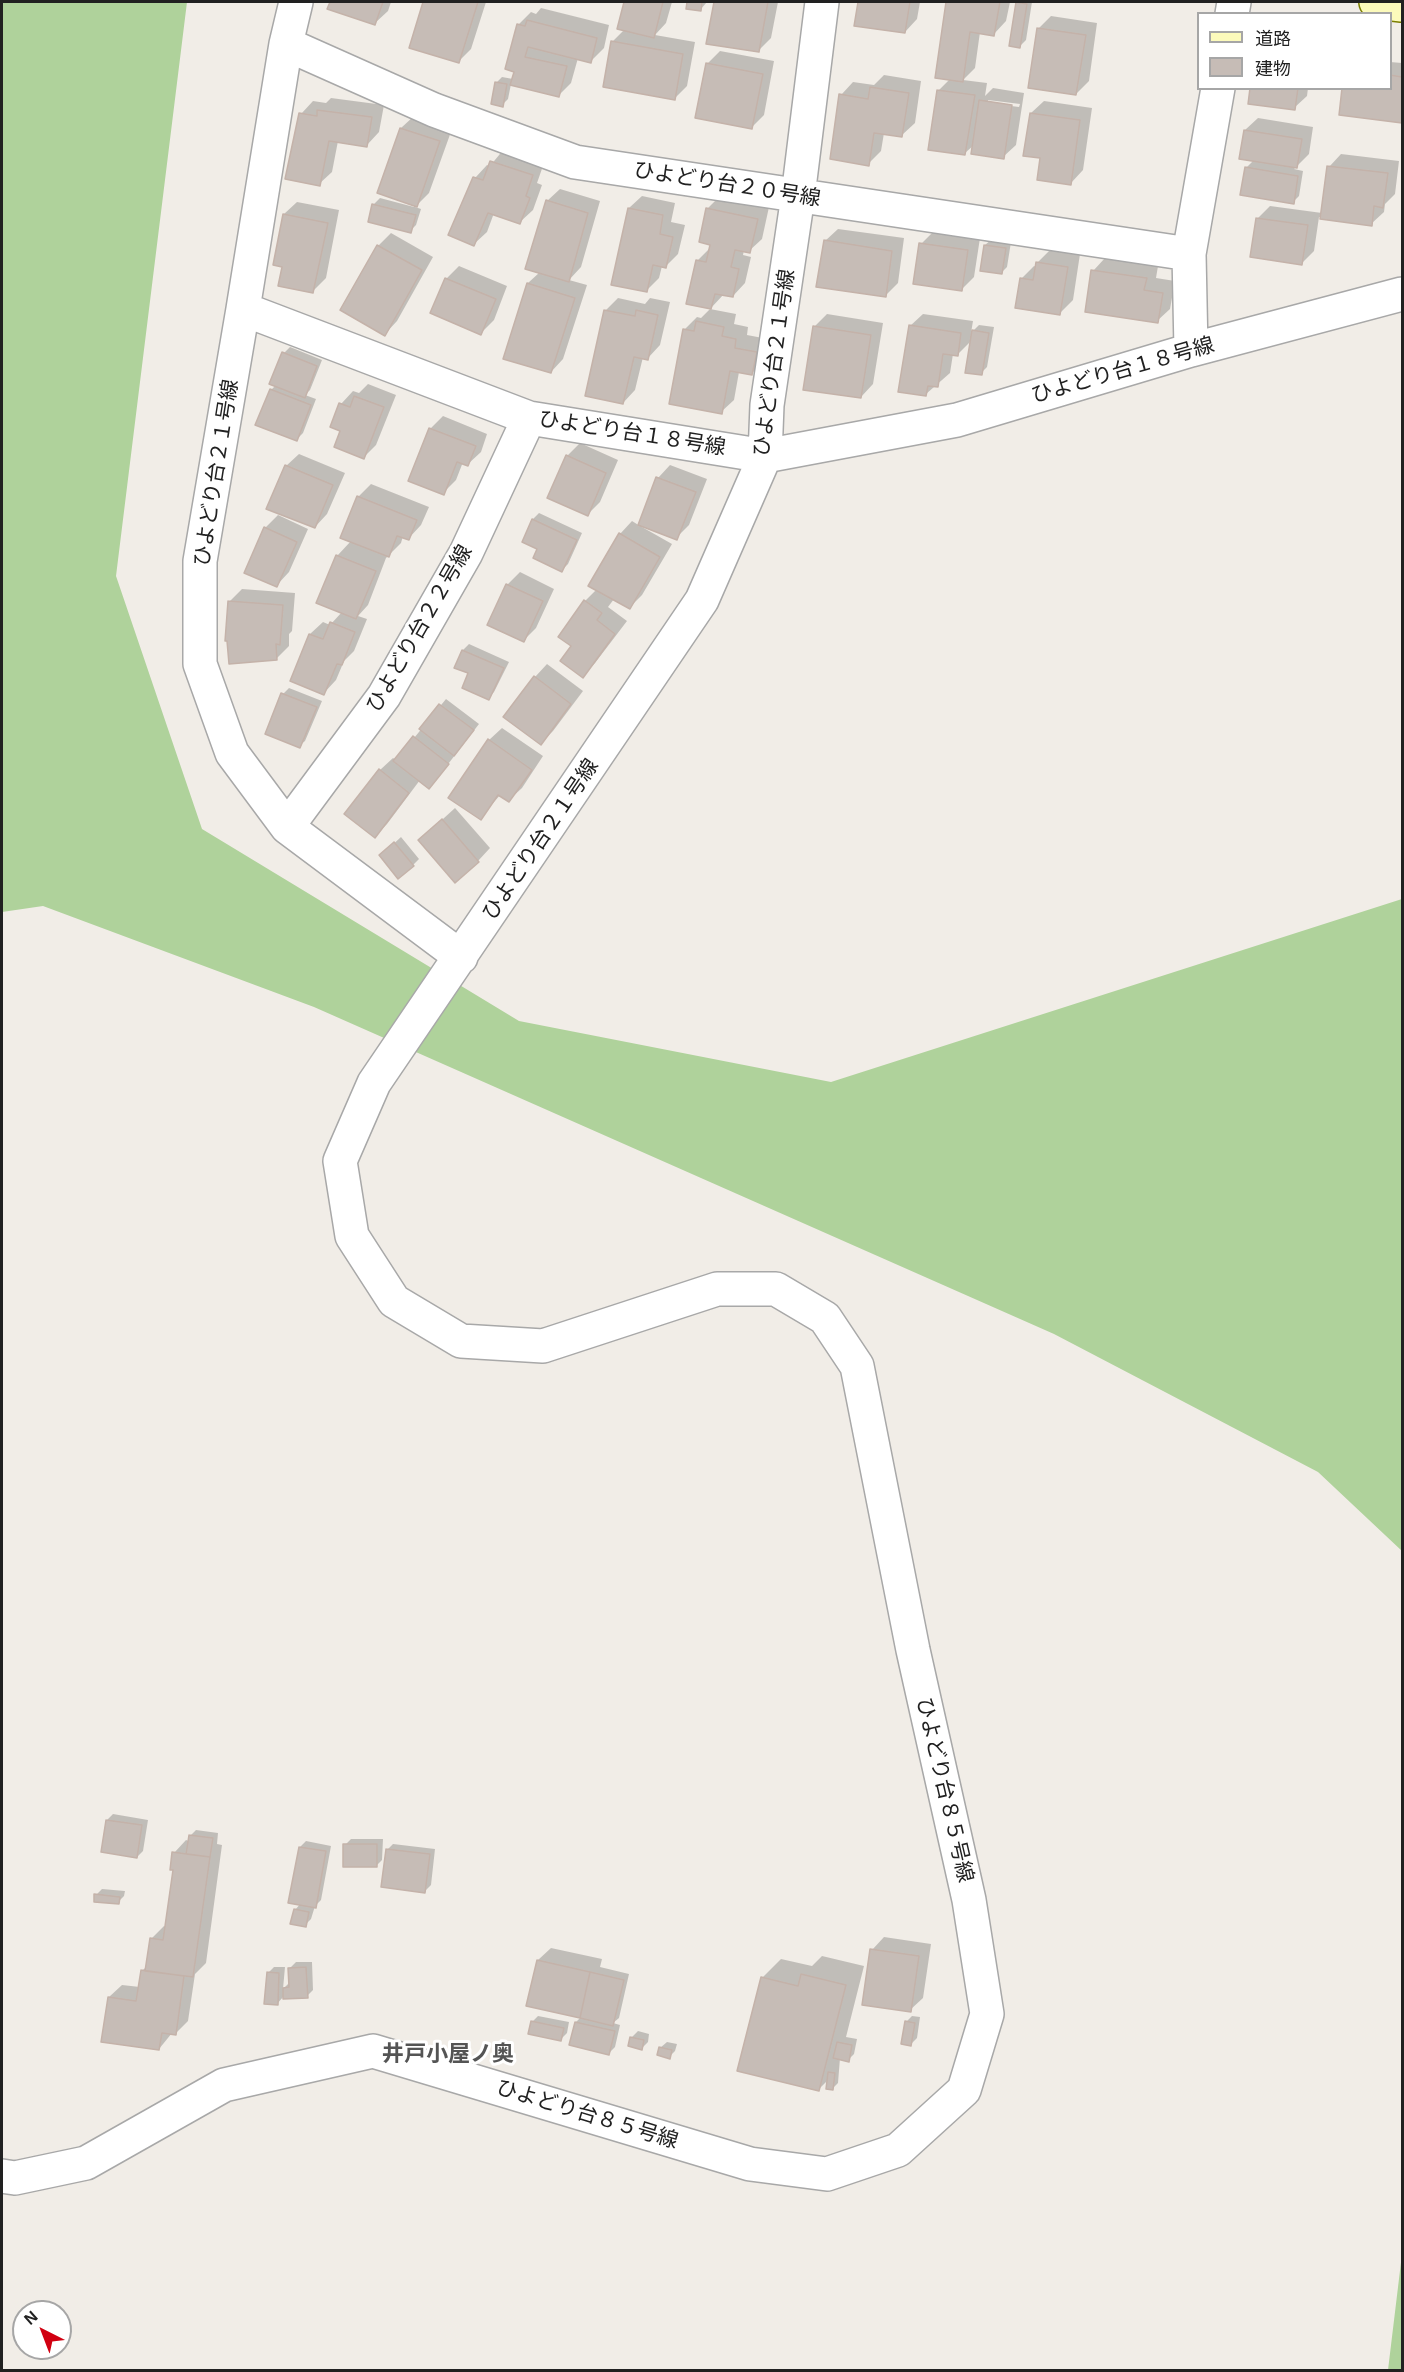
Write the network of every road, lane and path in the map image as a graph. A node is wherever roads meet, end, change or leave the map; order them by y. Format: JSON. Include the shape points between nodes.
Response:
{"nodes":[{"id":1,"x":296,"y":2,"type":"edge"},
{"id":2,"x":822,"y":2,"type":"edge"},
{"id":3,"x":1376,"y":2,"type":"edge"},
{"id":4,"x":1402,"y":5,"type":"edge"},
{"id":5,"x":286,"y":44,"type":"junction"},
{"id":6,"x":1218,"y":90,"type":"edge"},
{"id":7,"x":798,"y":196,"type":"junction"},
{"id":8,"x":1189,"y":254,"type":"junction"},
{"id":9,"x":1402,"y":294,"type":"edge"},
{"id":10,"x":243,"y":309,"type":"junction"},
{"id":11,"x":1191,"y":350,"type":"junction"},
{"id":12,"x":529,"y":418,"type":"junction"},
{"id":13,"x":765,"y":456,"type":"junction"},
{"id":14,"x":287,"y":827,"type":"junction"},
{"id":15,"x":461,"y":957,"type":"junction"},
{"id":16,"x":2,"y":2176,"type":"edge"}],
"edges":[{"from":1,"to":5,"type":"street"},
{"from":2,"to":7,"type":"street","name":"ひよどり台２１号線"},
{"from":3,"to":4,"type":"street"},
{"from":5,"to":7,"type":"street","name":"ひよどり台２０号線","via":[[434,110],[575,162]]},
{"from":5,"to":10,"type":"street"},
{"from":6,"to":8,"type":"street"},
{"from":7,"to":8,"type":"street","name":"ひよどり台２０号線"},
{"from":7,"to":13,"type":"street","name":"ひよどり台２１号線","via":[[767,405]]},
{"from":8,"to":11,"type":"street"},
{"from":9,"to":11,"type":"street","name":"ひよどり台１８号線"},
{"from":10,"to":12,"type":"street","name":"ひよどり台１８号線"},
{"from":10,"to":14,"type":"street","name":"ひよどり台２１号線","via":[[200,561],[200,664],[232,753]]},
{"from":11,"to":13,"type":"street","name":"ひよどり台１８号線","via":[[957,420]]},
{"from":12,"to":13,"type":"street","name":"ひよどり台１８号線"},
{"from":12,"to":14,"type":"street","name":"ひよどり台２２号線","via":[[466,553],[384,696]]},
{"from":13,"to":15,"type":"street","name":"ひよどり台２１号線","via":[[702,600]]},
{"from":14,"to":15,"type":"street","name":"ひよどり台２１号線"},
{"from":15,"to":16,"type":"street","name":"ひよどり台８５号線","via":[[374,1083],[340,1161],[352,1236],[394,1301],[461,1341],[543,1347],[717,1289],[776,1289],[825,1318],[857,1366],[913,1650],[969,1900],[987,2014],[964,2090],[898,2150],[826,2174],[750,2164],[373,2051],[224,2085],[86,2163],[15,2178]]}]}
